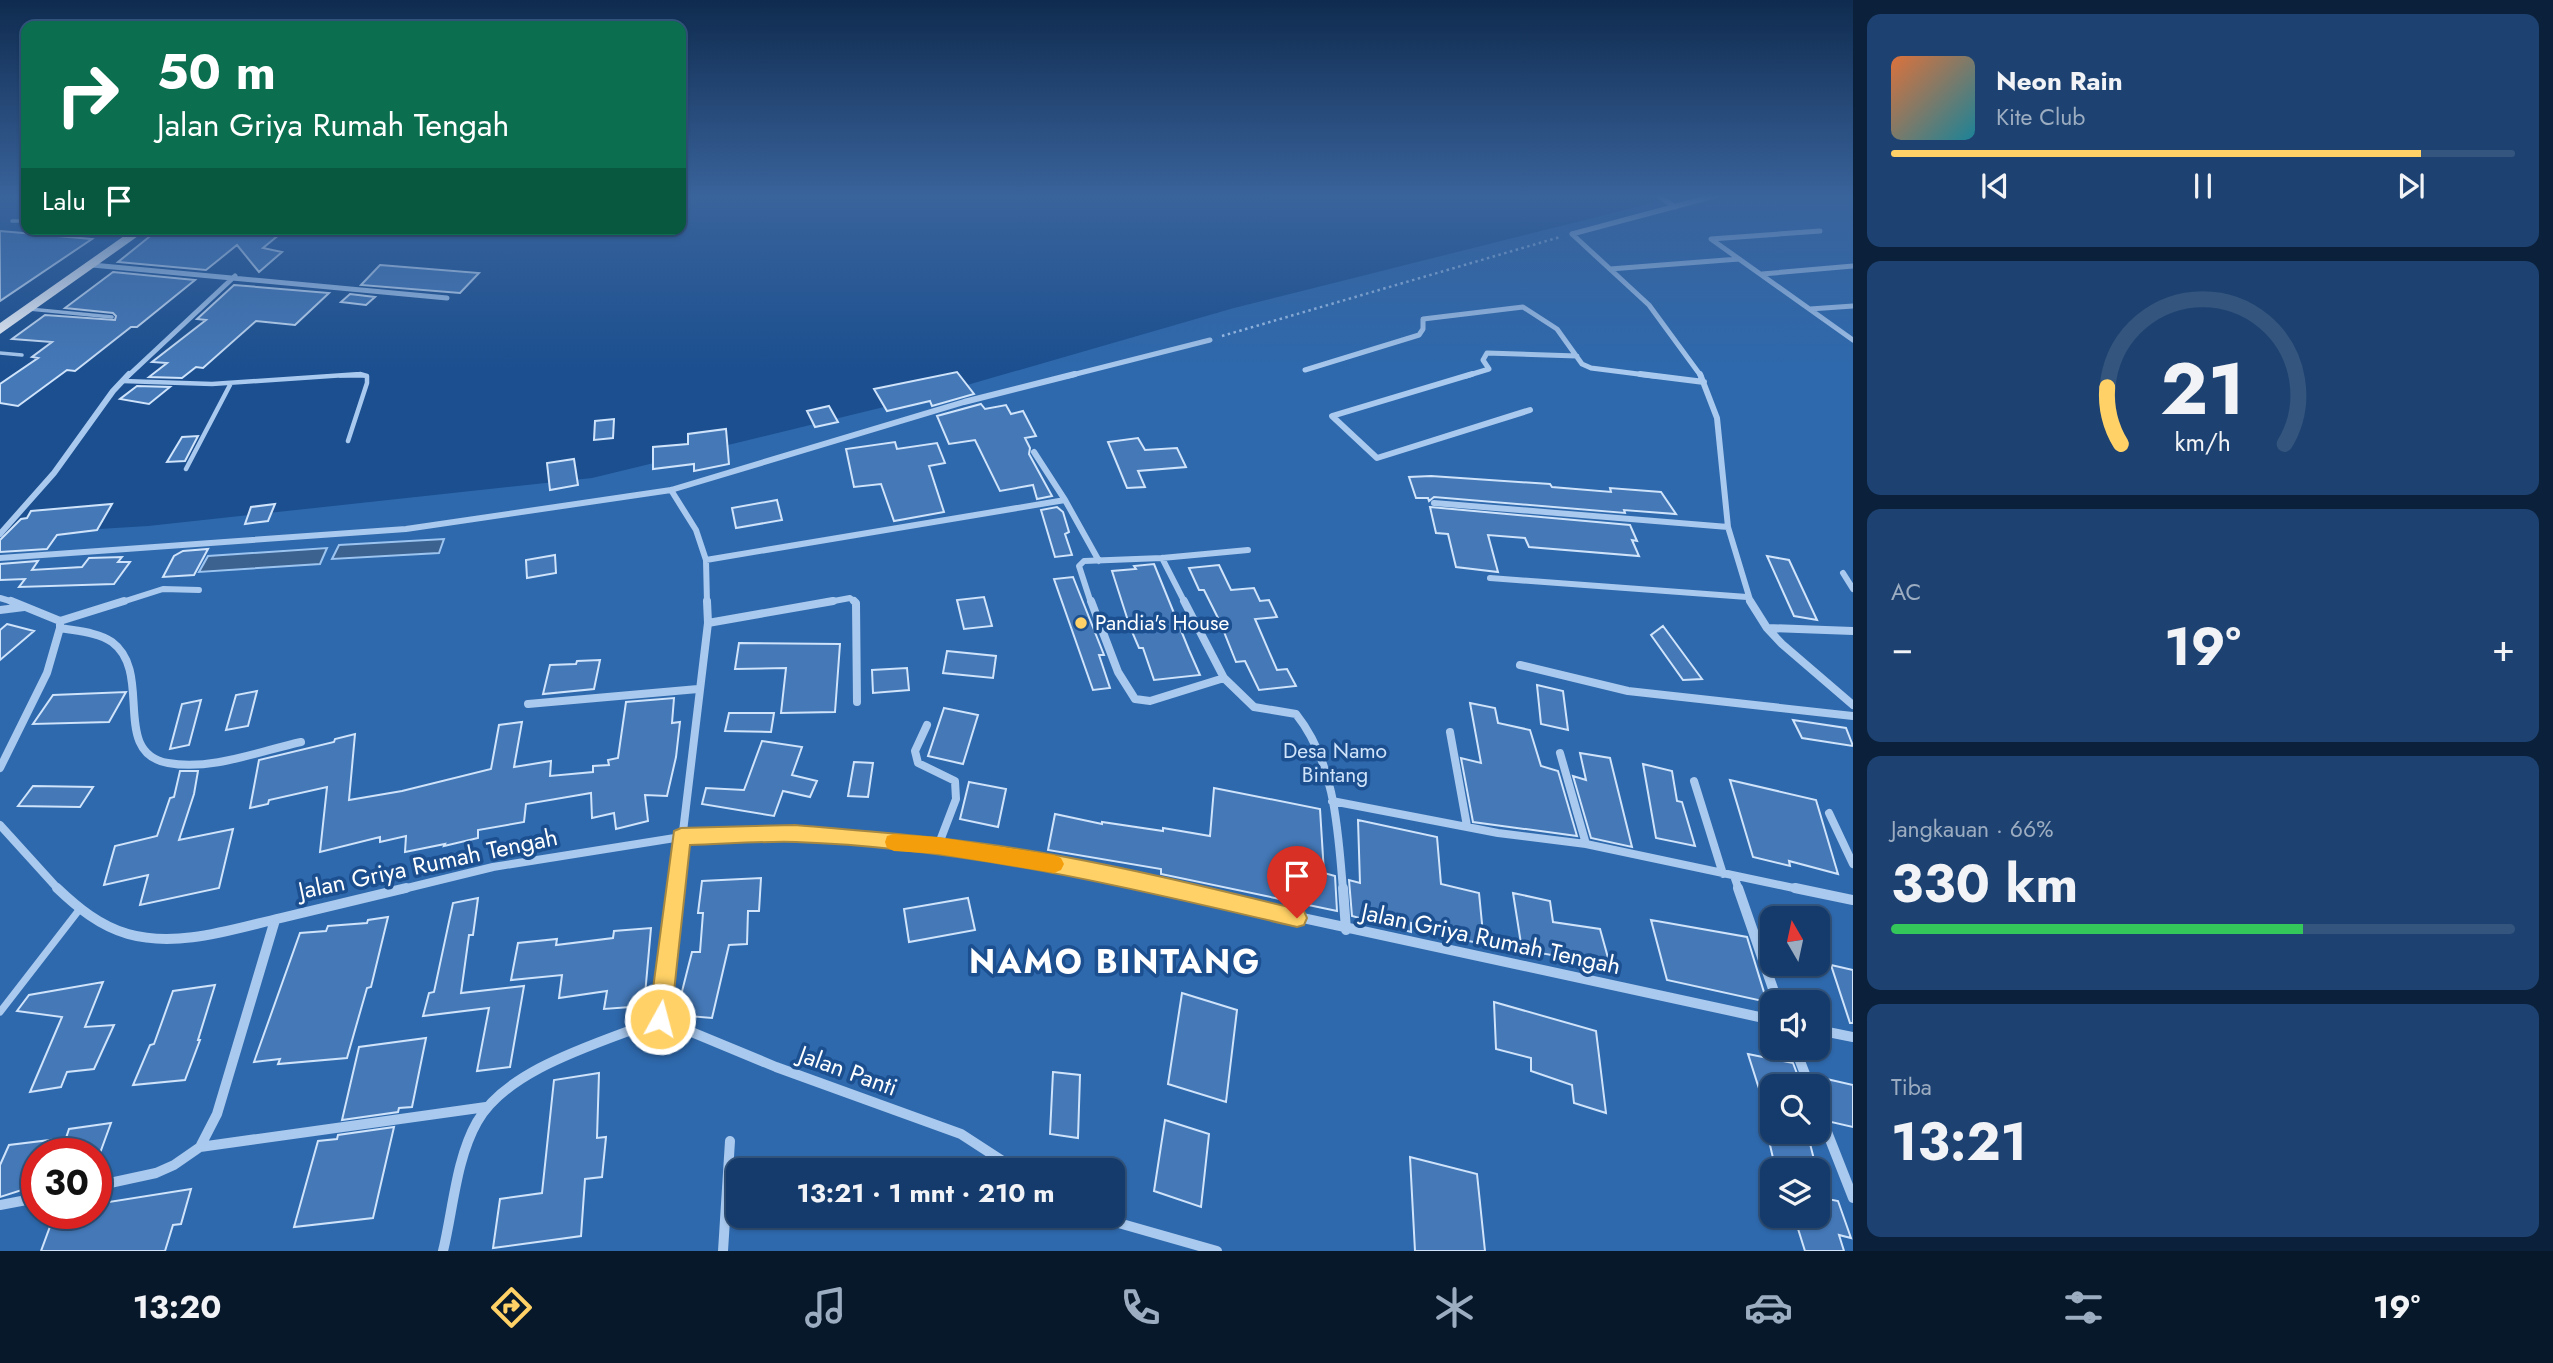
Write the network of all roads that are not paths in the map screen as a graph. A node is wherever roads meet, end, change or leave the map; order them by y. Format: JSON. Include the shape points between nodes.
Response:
{"nodes":[{"id":1,"x":89,"y":253,"type":"edge"},
{"id":2,"x":108,"y":253,"type":"edge"},
{"id":3,"x":1594,"y":253,"type":"edge"},
{"id":4,"x":1731,"y":253,"type":"edge"},
{"id":5,"x":1739,"y":259,"type":"junction"},
{"id":6,"x":92,"y":265,"type":"junction"},
{"id":7,"x":1853,"y":266,"type":"edge"},
{"id":8,"x":1611,"y":269,"type":"junction"},
{"id":9,"x":1761,"y":274,"type":"junction"},
{"id":10,"x":235,"y":276,"type":"junction"},
{"id":11,"x":447,"y":298,"type":"dead end"},
{"id":12,"x":1853,"y":306,"type":"edge"},
{"id":13,"x":29,"y":309,"type":"junction"},
{"id":14,"x":1809,"y":309,"type":"junction"},
{"id":15,"x":0,"y":314,"type":"edge"},
{"id":16,"x":112,"y":317,"type":"dead end"},
{"id":17,"x":0,"y":330,"type":"edge"},
{"id":18,"x":1210,"y":340,"type":"road end"},
{"id":19,"x":1853,"y":340,"type":"edge"},
{"id":20,"x":0,"y":353,"type":"edge"},
{"id":21,"x":22,"y":355,"type":"dead end"},
{"id":22,"x":1577,"y":356,"type":"junction"},
{"id":23,"x":1305,"y":370,"type":"dead end"},
{"id":24,"x":122,"y":381,"type":"junction"},
{"id":25,"x":1704,"y":382,"type":"junction"},
{"id":26,"x":230,"y":385,"type":"junction"},
{"id":27,"x":1530,"y":410,"type":"dead end"},
{"id":28,"x":348,"y":440,"type":"dead end"},
{"id":29,"x":1034,"y":452,"type":"dead end"},
{"id":30,"x":186,"y":469,"type":"dead end"},
{"id":31,"x":671,"y":490,"type":"junction"},
{"id":32,"x":1065,"y":500,"type":"junction"},
{"id":33,"x":1434,"y":503,"type":"dead end"},
{"id":34,"x":1728,"y":527,"type":"junction"},
{"id":35,"x":0,"y":534,"type":"edge"},
{"id":36,"x":1248,"y":550,"type":"dead end"},
{"id":37,"x":0,"y":558,"type":"edge"},
{"id":38,"x":1162,"y":558,"type":"junction"},
{"id":39,"x":706,"y":560,"type":"junction"},
{"id":40,"x":1099,"y":561,"type":"junction"},
{"id":41,"x":1843,"y":573,"type":"dead end"},
{"id":42,"x":1490,"y":578,"type":"dead end"},
{"id":43,"x":1853,"y":589,"type":"edge"},
{"id":44,"x":200,"y":590,"type":"dead end"},
{"id":45,"x":1747,"y":597,"type":"junction"},
{"id":46,"x":0,"y":598,"type":"edge"},
{"id":47,"x":28,"y":606,"type":"junction"},
{"id":48,"x":0,"y":610,"type":"edge"},
{"id":49,"x":708,"y":623,"type":"junction"},
{"id":50,"x":60,"y":625,"type":"junction"},
{"id":51,"x":1767,"y":628,"type":"junction"},
{"id":52,"x":1853,"y":631,"type":"edge"},
{"id":53,"x":1520,"y":665,"type":"dead end"},
{"id":54,"x":1224,"y":678,"type":"junction"},
{"id":55,"x":698,"y":689,"type":"junction"},
{"id":56,"x":856,"y":702,"type":"dead end"},
{"id":57,"x":528,"y":704,"type":"dead end"},
{"id":58,"x":1853,"y":705,"type":"edge"},
{"id":59,"x":1853,"y":716,"type":"edge"},
{"id":60,"x":927,"y":725,"type":"dead end"},
{"id":61,"x":1450,"y":732,"type":"dead end"},
{"id":62,"x":300,"y":742,"type":"dead end"},
{"id":63,"x":1560,"y":753,"type":"dead end"},
{"id":64,"x":0,"y":768,"type":"edge"},
{"id":65,"x":1694,"y":782,"type":"dead end"},
{"id":66,"x":1332,"y":801,"type":"junction"},
{"id":67,"x":1829,"y":813,"type":"dead end"},
{"id":68,"x":0,"y":825,"type":"edge"},
{"id":69,"x":1467,"y":826,"type":"junction"},
{"id":70,"x":681,"y":837,"type":"junction"},
{"id":71,"x":1586,"y":844,"type":"junction"},
{"id":72,"x":938,"y":846,"type":"junction"},
{"id":73,"x":1853,"y":864,"type":"edge"},
{"id":74,"x":1723,"y":874,"type":"junction"},
{"id":75,"x":1734,"y":876,"type":"junction"},
{"id":76,"x":1853,"y":900,"type":"edge"},
{"id":77,"x":79,"y":910,"type":"junction"},
{"id":78,"x":275,"y":920,"type":"junction"},
{"id":79,"x":1346,"y":930,"type":"junction"},
{"id":80,"x":1773,"y":990,"type":"edge"},
{"id":81,"x":0,"y":1012,"type":"edge"},
{"id":82,"x":1760,"y":1017,"type":"edge"},
{"id":83,"x":660,"y":1019,"type":"junction"},
{"id":84,"x":1830,"y":1032,"type":"edge"},
{"id":85,"x":1853,"y":1037,"type":"edge"},
{"id":86,"x":486,"y":1107,"type":"junction"},
{"id":87,"x":1830,"y":1139,"type":"edge"},
{"id":88,"x":730,"y":1141,"type":"dead end"},
{"id":89,"x":200,"y":1147,"type":"junction"},
{"id":90,"x":998,"y":1158,"type":"edge"},
{"id":91,"x":112,"y":1182,"type":"edge"},
{"id":92,"x":1852,"y":1194,"type":"edge"},
{"id":93,"x":21,"y":1201,"type":"edge"},
{"id":94,"x":0,"y":1205,"type":"edge"},
{"id":95,"x":1125,"y":1225,"type":"edge"},
{"id":96,"x":443,"y":1251,"type":"edge"},
{"id":97,"x":723,"y":1251,"type":"edge"},
{"id":98,"x":1217,"y":1251,"type":"edge"}],
"edges":[{"from":1,"to":15,"type":"highway"},
{"from":2,"to":6,"type":"highway"},
{"from":3,"to":8,"type":"street"},
{"from":4,"to":5,"type":"street"},
{"from":5,"to":8,"type":"street"},
{"from":5,"to":9,"type":"street"},
{"from":6,"to":10,"type":"street"},
{"from":6,"to":13,"type":"highway"},
{"from":7,"to":9,"type":"street"},
{"from":8,"to":25,"type":"street","via":[[1649,304]]},
{"from":9,"to":14,"type":"street"},
{"from":10,"to":11,"type":"street"},
{"from":10,"to":24,"type":"street"},
{"from":12,"to":14,"type":"street"},
{"from":13,"to":16,"type":"lane"},
{"from":13,"to":17,"type":"highway"},
{"from":14,"to":19,"type":"street"},
{"from":18,"to":31,"type":"street","via":[[964,402]]},
{"from":20,"to":21,"type":"lane"},
{"from":22,"to":23,"type":"street","via":[[1557,329],[1523,307],[1423,319],[1419,335]]},
{"from":22,"to":25,"type":"street","via":[[1591,368]]},
{"from":22,"to":27,"type":"street","via":[[1487,353],[1483,360],[1489,369],[1332,416],[1377,458]]},
{"from":24,"to":26,"type":"lane"},
{"from":24,"to":35,"type":"street","via":[[54,473]]},
{"from":25,"to":34,"type":"street","via":[[1717,418]]},
{"from":26,"to":28,"type":"lane","via":[[367,376]]},
{"from":26,"to":30,"type":"lane"},
{"from":29,"to":32,"type":"street"},
{"from":31,"to":37,"type":"street","via":[[406,529]]},
{"from":31,"to":39,"type":"street","via":[[696,530]]},
{"from":32,"to":39,"type":"street"},
{"from":32,"to":40,"type":"street"},
{"from":33,"to":34,"type":"street"},
{"from":34,"to":45,"type":"street"},
{"from":36,"to":38,"type":"street"},
{"from":38,"to":40,"type":"street"},
{"from":38,"to":54,"type":"street"},
{"from":39,"to":49,"type":"street"},
{"from":40,"to":54,"type":"street","via":[[1084,561],[1079,566],[1121,678],[1134,698],[1153,700]]},
{"from":41,"to":43,"type":"street"},
{"from":42,"to":45,"type":"street"},
{"from":44,"to":50,"type":"street","via":[[163,589]]},
{"from":45,"to":51,"type":"street"},
{"from":46,"to":47,"type":"street"},
{"from":47,"to":48,"type":"street"},
{"from":47,"to":50,"type":"street"},
{"from":49,"to":55,"type":"street"},
{"from":49,"to":56,"type":"street","via":[[850,598],[856,603]]},
{"from":50,"to":62,"type":"street","via":[[101,637],[121,649],[134,674],[137,742],[154,760],[204,762]]},
{"from":50,"to":64,"type":"street","via":[[47,673]]},
{"from":51,"to":52,"type":"street"},
{"from":51,"to":58,"type":"street"},
{"from":53,"to":59,"type":"street","via":[[1628,691]]},
{"from":54,"to":66,"type":"street","via":[[1255,707],[1292,713],[1301,719],[1323,758]]},
{"from":55,"to":57,"type":"street"},
{"from":55,"to":70,"type":"street"},
{"from":60,"to":72,"type":"street","via":[[915,751],[919,763],[955,781],[956,799]]},
{"from":61,"to":69,"type":"street"},
{"from":63,"to":71,"type":"street"},
{"from":65,"to":74,"type":"street"},
{"from":66,"to":69,"type":"street"},
{"from":66,"to":79,"type":"street"},
{"from":67,"to":73,"type":"street"},
{"from":68,"to":77,"type":"street","name":"Jalan Griya Rumah Tengah"},
{"from":69,"to":71,"type":"street"},
{"from":70,"to":72,"type":"street","name":"Jalan Griya Rumah Tengah","via":[[795,834]]},
{"from":70,"to":78,"type":"street","name":"Jalan Griya Rumah Tengah","via":[[493,867]]},
{"from":70,"to":83,"type":"street"},
{"from":71,"to":74,"type":"street"},
{"from":72,"to":79,"type":"street","name":"Jalan Griya Rumah Tengah","via":[[1150,883]]},
{"from":74,"to":75,"type":"street"},
{"from":75,"to":76,"type":"street"},
{"from":75,"to":80,"type":"street"},
{"from":77,"to":78,"type":"street","name":"Jalan Griya Rumah Tengah","via":[[126,935],[164,940]]},
{"from":77,"to":81,"type":"lane"},
{"from":78,"to":89,"type":"street","via":[[217,1114]]},
{"from":79,"to":82,"type":"street","name":"Jalan Griya Rumah Tengah"},
{"from":83,"to":86,"type":"street","via":[[522,1076]]},
{"from":83,"to":90,"type":"street","name":"Jalan Panti","via":[[961,1134]]},
{"from":84,"to":85,"type":"street"},
{"from":86,"to":89,"type":"street"},
{"from":86,"to":96,"type":"street","via":[[470,1137]]},
{"from":87,"to":92,"type":"street"},
{"from":88,"to":97,"type":"street"},
{"from":89,"to":91,"type":"street","via":[[174,1165]]},
{"from":93,"to":94,"type":"street"},
{"from":95,"to":98,"type":"street"}]}
